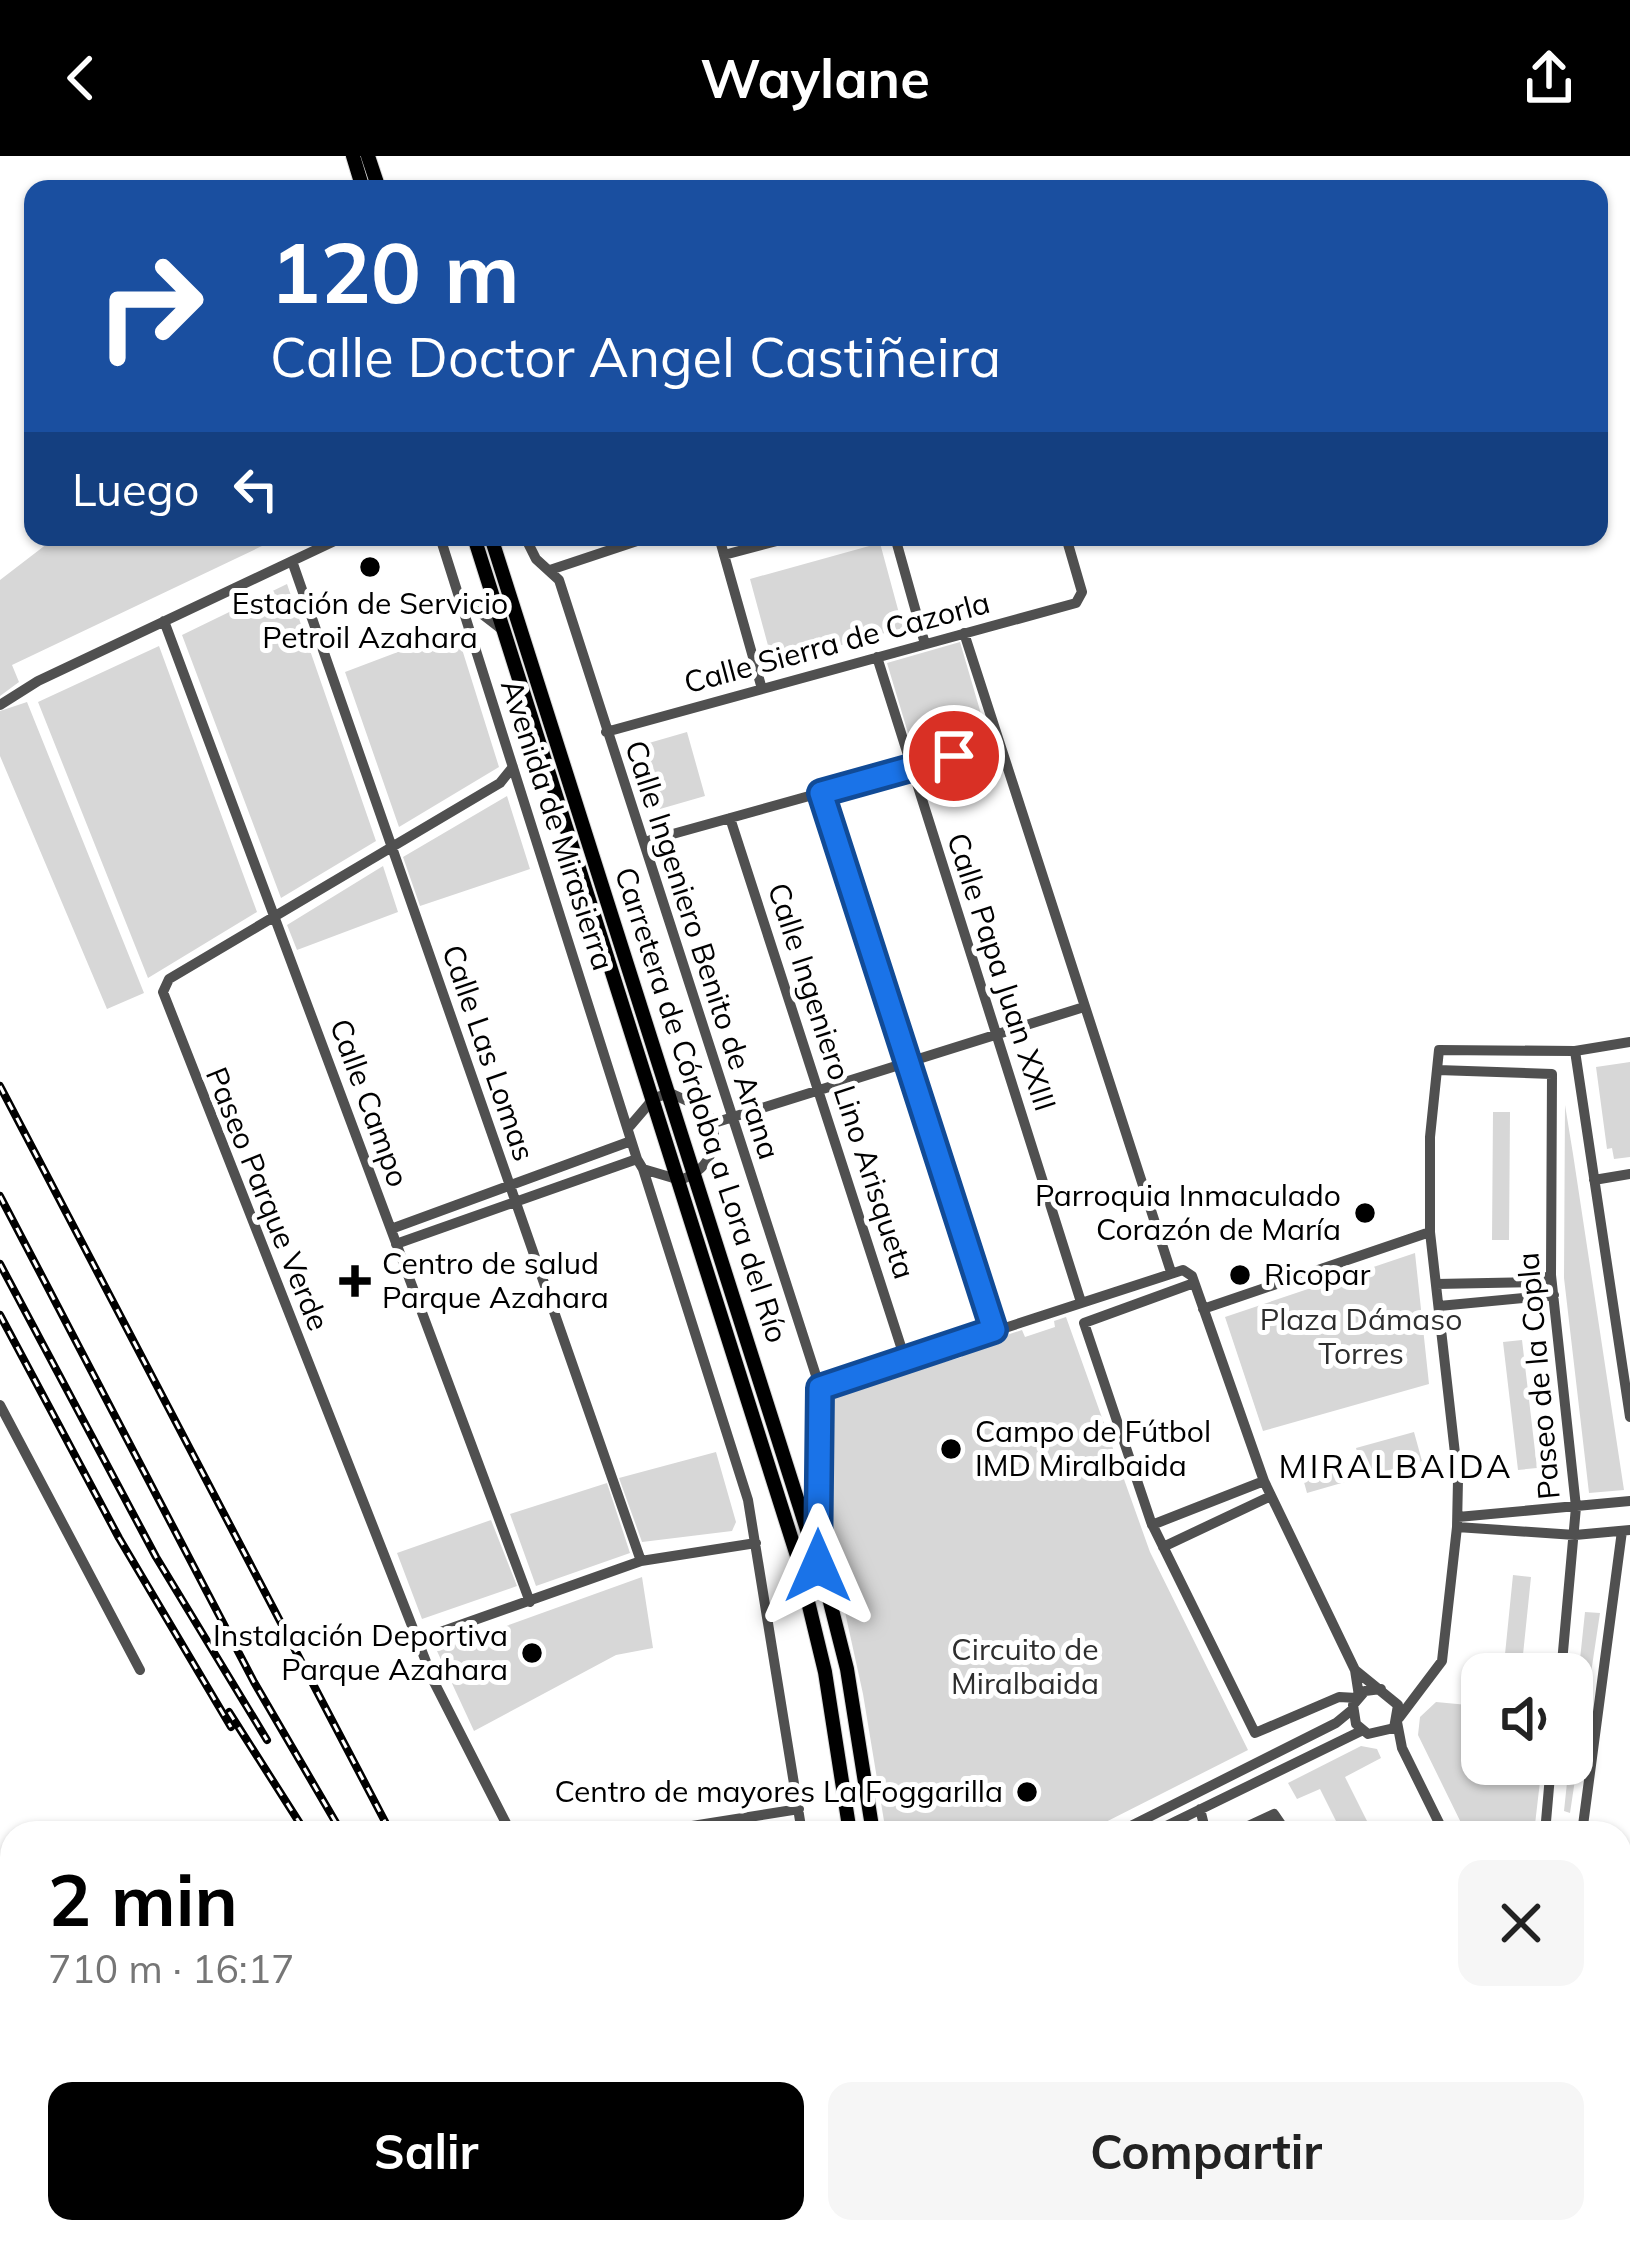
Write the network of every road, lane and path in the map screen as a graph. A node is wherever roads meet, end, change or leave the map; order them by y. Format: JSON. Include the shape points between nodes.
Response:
{"nodes":[{"id":1,"x":324,"y":546,"type":"edge"},
{"id":2,"x":443,"y":546,"type":"edge"},
{"id":3,"x":478,"y":546,"type":"edge"},
{"id":4,"x":494,"y":546,"type":"edge"},
{"id":5,"x":530,"y":546,"type":"edge"},
{"id":6,"x":622,"y":546,"type":"edge"},
{"id":7,"x":722,"y":546,"type":"edge"},
{"id":8,"x":758,"y":546,"type":"edge"},
{"id":9,"x":898,"y":546,"type":"edge"},
{"id":10,"x":1068,"y":546,"type":"edge"},
{"id":11,"x":724,"y":555,"type":"junction"},
{"id":12,"x":292,"y":561,"type":"junction"},
{"id":13,"x":550,"y":570,"type":"junction"},
{"id":14,"x":460,"y":597,"type":"junction"},
{"id":15,"x":164,"y":621,"type":"junction"},
{"id":16,"x":504,"y":631,"type":"junction"},
{"id":17,"x":964,"y":633,"type":"junction"},
{"id":18,"x":925,"y":644,"type":"junction"},
{"id":19,"x":877,"y":657,"type":"junction"},
{"id":20,"x":762,"y":689,"type":"junction"},
{"id":21,"x":3,"y":704,"type":"edge"},
{"id":22,"x":606,"y":732,"type":"junction"},
{"id":23,"x":996,"y":744,"type":"junction"},
{"id":24,"x":513,"y":766,"type":"junction"},
{"id":25,"x":911,"y":767,"type":"junction"},
{"id":26,"x":500,"y":783,"type":"junction"},
{"id":27,"x":520,"y":789,"type":"junction"},
{"id":28,"x":821,"y":793,"type":"junction"},
{"id":29,"x":730,"y":818,"type":"junction"},
{"id":30,"x":644,"y":842,"type":"junction"},
{"id":31,"x":392,"y":848,"type":"junction"},
{"id":32,"x":274,"y":918,"type":"junction"},
{"id":33,"x":1084,"y":1006,"type":"junction"},
{"id":34,"x":996,"y":1034,"type":"junction"},
{"id":35,"x":1630,"y":1042,"type":"edge"},
{"id":36,"x":1575,"y":1051,"type":"junction"},
{"id":37,"x":907,"y":1062,"type":"junction"},
{"id":38,"x":1438,"y":1070,"type":"junction"},
{"id":39,"x":819,"y":1090,"type":"junction"},
{"id":40,"x":662,"y":1096,"type":"junction"},
{"id":41,"x":731,"y":1118,"type":"junction"},
{"id":42,"x":714,"y":1123,"type":"junction"},
{"id":43,"x":630,"y":1126,"type":"junction"},
{"id":44,"x":631,"y":1141,"type":"junction"},
{"id":45,"x":640,"y":1164,"type":"junction"},
{"id":46,"x":1630,"y":1174,"type":"edge"},
{"id":47,"x":688,"y":1177,"type":"junction"},
{"id":48,"x":1594,"y":1180,"type":"junction"},
{"id":49,"x":508,"y":1185,"type":"junction"},
{"id":50,"x":514,"y":1202,"type":"junction"},
{"id":51,"x":391,"y":1229,"type":"junction"},
{"id":52,"x":1430,"y":1232,"type":"junction"},
{"id":53,"x":396,"y":1244,"type":"junction"},
{"id":54,"x":1171,"y":1272,"type":"junction"},
{"id":55,"x":1551,"y":1275,"type":"junction"},
{"id":56,"x":1538,"y":1282,"type":"junction"},
{"id":57,"x":1194,"y":1283,"type":"junction"},
{"id":58,"x":1436,"y":1284,"type":"junction"},
{"id":59,"x":1554,"y":1295,"type":"junction"},
{"id":60,"x":1539,"y":1297,"type":"junction"},
{"id":61,"x":1081,"y":1302,"type":"junction"},
{"id":62,"x":1439,"y":1306,"type":"junction"},
{"id":63,"x":1630,"y":1306,"type":"edge"},
{"id":64,"x":1204,"y":1309,"type":"junction"},
{"id":65,"x":1613,"y":1309,"type":"junction"},
{"id":66,"x":994,"y":1330,"type":"junction"},
{"id":67,"x":905,"y":1359,"type":"junction"},
{"id":68,"x":820,"y":1388,"type":"junction"},
{"id":69,"x":0,"y":1405,"type":"edge"},
{"id":70,"x":1630,"y":1418,"type":"edge"},
{"id":71,"x":1264,"y":1481,"type":"junction"},
{"id":72,"x":1271,"y":1496,"type":"junction"},
{"id":73,"x":1630,"y":1501,"type":"edge"},
{"id":74,"x":1576,"y":1507,"type":"junction"},
{"id":75,"x":1458,"y":1522,"type":"junction"},
{"id":76,"x":1152,"y":1525,"type":"junction"},
{"id":77,"x":1626,"y":1531,"type":"edge"},
{"id":78,"x":1575,"y":1535,"type":"junction"},
{"id":79,"x":756,"y":1543,"type":"junction"},
{"id":80,"x":1163,"y":1547,"type":"junction"},
{"id":81,"x":641,"y":1561,"type":"junction"},
{"id":82,"x":818,"y":1566,"type":"junction"},
{"id":83,"x":530,"y":1602,"type":"junction"},
{"id":84,"x":418,"y":1640,"type":"junction"},
{"id":85,"x":1563,"y":1653,"type":"edge"},
{"id":86,"x":140,"y":1670,"type":"dead end"},
{"id":87,"x":1355,"y":1670,"type":"junction"},
{"id":88,"x":1424,"y":1689,"type":"junction"},
{"id":89,"x":1386,"y":1691,"type":"junction"},
{"id":90,"x":1356,"y":1701,"type":"junction"},
{"id":91,"x":1398,"y":1720,"type":"junction"},
{"id":92,"x":1361,"y":1730,"type":"junction"},
{"id":93,"x":1383,"y":1735,"type":"junction"},
{"id":94,"x":1402,"y":1748,"type":"junction"},
{"id":95,"x":1549,"y":1785,"type":"edge"},
{"id":96,"x":799,"y":1809,"type":"junction"},
{"id":97,"x":1200,"y":1809,"type":"junction"},
{"id":98,"x":505,"y":1821,"type":"edge"},
{"id":99,"x":724,"y":1821,"type":"edge"},
{"id":100,"x":800,"y":1821,"type":"edge"},
{"id":101,"x":848,"y":1821,"type":"edge"},
{"id":102,"x":871,"y":1821,"type":"edge"},
{"id":103,"x":1141,"y":1821,"type":"edge"},
{"id":104,"x":1176,"y":1821,"type":"edge"},
{"id":105,"x":1202,"y":1821,"type":"edge"},
{"id":106,"x":1438,"y":1821,"type":"edge"},
{"id":107,"x":1546,"y":1821,"type":"edge"},
{"id":108,"x":1584,"y":1821,"type":"edge"}],
"edges":[{"from":1,"to":12,"type":"street"},
{"from":2,"to":14,"type":"street","name":"Avenida de Mirasierra"},
{"from":3,"to":16,"type":"main road","name":"Carretera de Córdoba a Lora del Río"},
{"from":4,"to":40,"type":"main road","name":"Carretera de Córdoba a Lora del Río"},
{"from":5,"to":13,"type":"street","name":"Calle Ingeniero Benito de Arana"},
{"from":6,"to":13,"type":"street"},
{"from":7,"to":11,"type":"street"},
{"from":8,"to":11,"type":"street"},
{"from":9,"to":18,"type":"street"},
{"from":10,"to":17,"type":"street","name":"Calle Sierra de Cazorla","via":[[1081,600]]},
{"from":11,"to":20,"type":"street"},
{"from":12,"to":15,"type":"street"},
{"from":12,"to":31,"type":"street","name":"Calle Las Lomas"},
{"from":13,"to":22,"type":"street","name":"Calle Ingeniero Benito de Arana"},
{"from":14,"to":16,"type":"street"},
{"from":14,"to":24,"type":"street","name":"Avenida de Mirasierra"},
{"from":15,"to":21,"type":"street"},
{"from":15,"to":32,"type":"street","name":"Calle Campo"},
{"from":16,"to":40,"type":"main road","name":"Carretera de Córdoba a Lora del Río"},
{"from":17,"to":18,"type":"street","name":"Calle Sierra de Cazorla"},
{"from":17,"to":23,"type":"street"},
{"from":18,"to":19,"type":"street","name":"Calle Sierra de Cazorla"},
{"from":19,"to":20,"type":"street","name":"Calle Sierra de Cazorla"},
{"from":19,"to":25,"type":"street","name":"Calle Papa Juan XXIII"},
{"from":20,"to":22,"type":"street","name":"Calle Sierra de Cazorla"},
{"from":22,"to":30,"type":"street","name":"Calle Ingeniero Benito de Arana"},
{"from":23,"to":25,"type":"street"},
{"from":23,"to":33,"type":"street"},
{"from":24,"to":26,"type":"street"},
{"from":24,"to":27,"type":"street","name":"Avenida de Mirasierra"},
{"from":25,"to":28,"type":"street"},
{"from":25,"to":34,"type":"street","name":"Calle Papa Juan XXIII"},
{"from":26,"to":27,"type":"street"},
{"from":26,"to":31,"type":"street","name":"Paseo Parque Verde"},
{"from":27,"to":43,"type":"street","name":"Avenida de Mirasierra"},
{"from":28,"to":29,"type":"street"},
{"from":28,"to":37,"type":"street"},
{"from":29,"to":30,"type":"street"},
{"from":29,"to":39,"type":"street","name":"Calle Ingeniero Lino Arisqueta"},
{"from":30,"to":41,"type":"street","name":"Calle Ingeniero Benito de Arana"},
{"from":31,"to":32,"type":"street","name":"Paseo Parque Verde"},
{"from":31,"to":49,"type":"street","name":"Calle Las Lomas"},
{"from":32,"to":51,"type":"street","name":"Calle Campo"},
{"from":32,"to":84,"type":"street","name":"Paseo Parque Verde","via":[[170,979],[164,1006]]},
{"from":33,"to":34,"type":"street"},
{"from":33,"to":54,"type":"street"},
{"from":34,"to":37,"type":"street"},
{"from":34,"to":61,"type":"street","name":"Calle Papa Juan XXIII"},
{"from":35,"to":36,"type":"street"},
{"from":36,"to":38,"type":"street","via":[[1439,1050]]},
{"from":36,"to":48,"type":"street"},
{"from":37,"to":39,"type":"street"},
{"from":37,"to":66,"type":"street"},
{"from":38,"to":52,"type":"street"},
{"from":38,"to":55,"type":"street","name":"Paseo de la Copla","via":[[1552,1074]]},
{"from":39,"to":41,"type":"street"},
{"from":39,"to":67,"type":"street","name":"Calle Ingeniero Lino Arisqueta"},
{"from":40,"to":42,"type":"street","via":[[705,1109]]},
{"from":40,"to":43,"type":"street"},
{"from":40,"to":47,"type":"main road","name":"Carretera de Córdoba a Lora del Río"},
{"from":41,"to":42,"type":"street"},
{"from":41,"to":68,"type":"street","name":"Calle Ingeniero Benito de Arana"},
{"from":42,"to":47,"type":"street","via":[[708,1162]]},
{"from":43,"to":44,"type":"street","name":"Avenida de Mirasierra"},
{"from":44,"to":45,"type":"street","name":"Avenida de Mirasierra"},
{"from":44,"to":49,"type":"street"},
{"from":45,"to":47,"type":"street"},
{"from":45,"to":50,"type":"street"},
{"from":45,"to":79,"type":"street"},
{"from":46,"to":48,"type":"street"},
{"from":47,"to":82,"type":"main road","name":"Carretera de Córdoba a Lora del Río"},
{"from":47,"to":101,"type":"main road","name":"Carretera de Córdoba a Lora del Río","via":[[811,1609]]},
{"from":48,"to":65,"type":"street"},
{"from":49,"to":50,"type":"street","name":"Calle Las Lomas"},
{"from":49,"to":51,"type":"street"},
{"from":50,"to":53,"type":"street"},
{"from":50,"to":81,"type":"street","name":"Calle Las Lomas"},
{"from":51,"to":53,"type":"street","name":"Calle Campo"},
{"from":52,"to":58,"type":"street"},
{"from":52,"to":64,"type":"street"},
{"from":53,"to":83,"type":"street","name":"Calle Campo"},
{"from":54,"to":57,"type":"street","via":[[1183,1270]]},
{"from":54,"to":61,"type":"street"},
{"from":55,"to":56,"type":"street"},
{"from":55,"to":59,"type":"street","name":"Paseo de la Copla"},
{"from":56,"to":58,"type":"street"},
{"from":56,"to":60,"type":"street","via":[[1545,1289]]},
{"from":57,"to":64,"type":"street"},
{"from":57,"to":76,"type":"street","via":[[1084,1323]]},
{"from":58,"to":62,"type":"street"},
{"from":59,"to":60,"type":"street"},
{"from":59,"to":74,"type":"street","name":"Paseo de la Copla"},
{"from":60,"to":62,"type":"street"},
{"from":61,"to":66,"type":"street"},
{"from":62,"to":75,"type":"street"},
{"from":63,"to":65,"type":"street"},
{"from":64,"to":71,"type":"street"},
{"from":65,"to":70,"type":"street"},
{"from":66,"to":67,"type":"street"},
{"from":67,"to":68,"type":"street"},
{"from":68,"to":82,"type":"street","name":"Calle Ingeniero Benito de Arana"},
{"from":69,"to":86,"type":"street"},
{"from":71,"to":72,"type":"street"},
{"from":71,"to":76,"type":"street"},
{"from":72,"to":80,"type":"street"},
{"from":72,"to":87,"type":"street"},
{"from":73,"to":74,"type":"street"},
{"from":74,"to":75,"type":"street"},
{"from":74,"to":78,"type":"street","name":"Paseo de la Copla"},
{"from":75,"to":78,"type":"street"},
{"from":75,"to":88,"type":"street","via":[[1444,1652]]},
{"from":76,"to":80,"type":"street"},
{"from":77,"to":78,"type":"street"},
{"from":77,"to":108,"type":"street"},
{"from":78,"to":85,"type":"street","name":"Paseo de la Copla"},
{"from":79,"to":81,"type":"street"},
{"from":79,"to":96,"type":"street"},
{"from":80,"to":90,"type":"street","via":[[1255,1733],[1339,1697]]},
{"from":81,"to":83,"type":"street"},
{"from":82,"to":102,"type":"main road","name":"Carretera de Córdoba a Lora del Río","via":[[848,1669]]},
{"from":83,"to":84,"type":"street"},
{"from":84,"to":98,"type":"street","name":"Paseo Parque Verde"},
{"from":87,"to":89,"type":"street"},
{"from":87,"to":90,"type":"street"},
{"from":88,"to":89,"type":"street"},
{"from":88,"to":91,"type":"street"},
{"from":89,"to":90,"type":"street"},
{"from":89,"to":91,"type":"street"},
{"from":90,"to":92,"type":"street"},
{"from":90,"to":103,"type":"street","via":[[1336,1723]]},
{"from":91,"to":93,"type":"street"},
{"from":91,"to":94,"type":"street"},
{"from":92,"to":93,"type":"street"},
{"from":92,"to":97,"type":"street"},
{"from":93,"to":94,"type":"street"},
{"from":94,"to":106,"type":"street"},
{"from":95,"to":107,"type":"street"},
{"from":96,"to":99,"type":"street"},
{"from":96,"to":100,"type":"street"},
{"from":97,"to":104,"type":"street"},
{"from":97,"to":105,"type":"street"}]}
